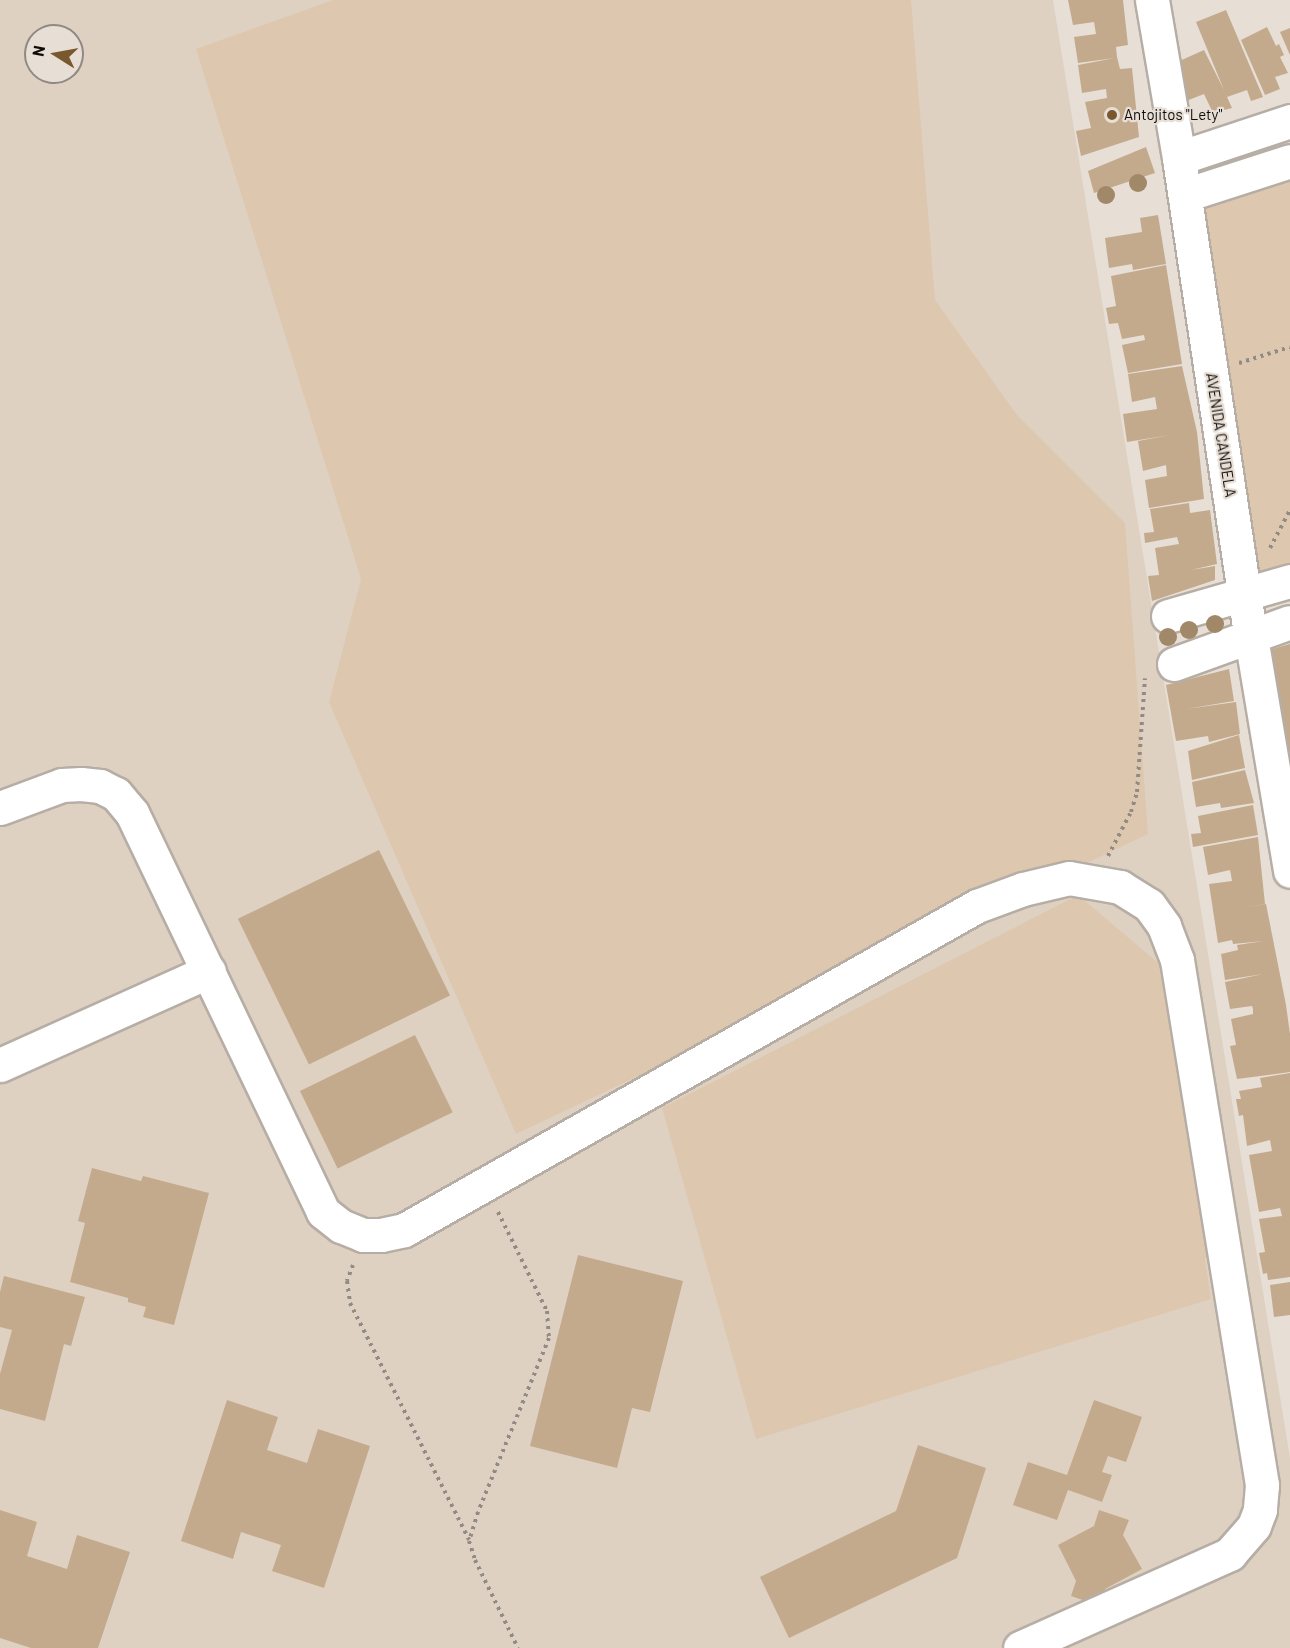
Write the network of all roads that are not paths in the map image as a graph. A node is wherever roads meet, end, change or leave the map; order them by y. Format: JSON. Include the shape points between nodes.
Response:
{"nodes":[{"id":1,"x":1152,"y":0,"type":"edge"},
{"id":2,"x":1290,"y":121,"type":"edge"},
{"id":3,"x":1179,"y":158,"type":"junction"},
{"id":4,"x":1290,"y":161,"type":"edge"},
{"id":5,"x":1185,"y":195,"type":"junction"},
{"id":6,"x":1290,"y":581,"type":"edge"},
{"id":7,"x":1245,"y":596,"type":"junction"},
{"id":8,"x":1168,"y":616,"type":"dead end"},
{"id":9,"x":1290,"y":622,"type":"edge"},
{"id":10,"x":1251,"y":637,"type":"junction"},
{"id":11,"x":1160,"y":666,"type":"road end"},
{"id":12,"x":0,"y":808,"type":"edge"},
{"id":13,"x":1290,"y":871,"type":"edge"},
{"id":14,"x":209,"y":970,"type":"junction"},
{"id":15,"x":0,"y":1065,"type":"edge"},
{"id":16,"x":1020,"y":1648,"type":"edge"}],
"edges":[{"from":1,"to":3,"type":"street","name":"AVENIDA CANDELA"},
{"from":2,"to":3,"type":"street"},
{"from":3,"to":5,"type":"street","name":"AVENIDA CANDELA"},
{"from":4,"to":5,"type":"street"},
{"from":5,"to":7,"type":"street","name":"AVENIDA CANDELA"},
{"from":6,"to":7,"type":"street"},
{"from":7,"to":8,"type":"street"},
{"from":7,"to":10,"type":"street","name":"AVENIDA CANDELA"},
{"from":9,"to":10,"type":"street"},
{"from":10,"to":11,"type":"street"},
{"from":10,"to":13,"type":"street","name":"AVENIDA CANDELA"},
{"from":12,"to":14,"type":"street","via":[[62,785],[100,786],[116,794],[132,813]]},
{"from":14,"to":15,"type":"street"},
{"from":14,"to":16,"type":"street","via":[[323,1212],[341,1226],[363,1235],[381,1235],[404,1230],[977,906],[1069,878],[1120,887],[1149,905],[1164,926],[1177,960],[1262,1485],[1260,1510],[1254,1526],[1230,1554]]}]}
